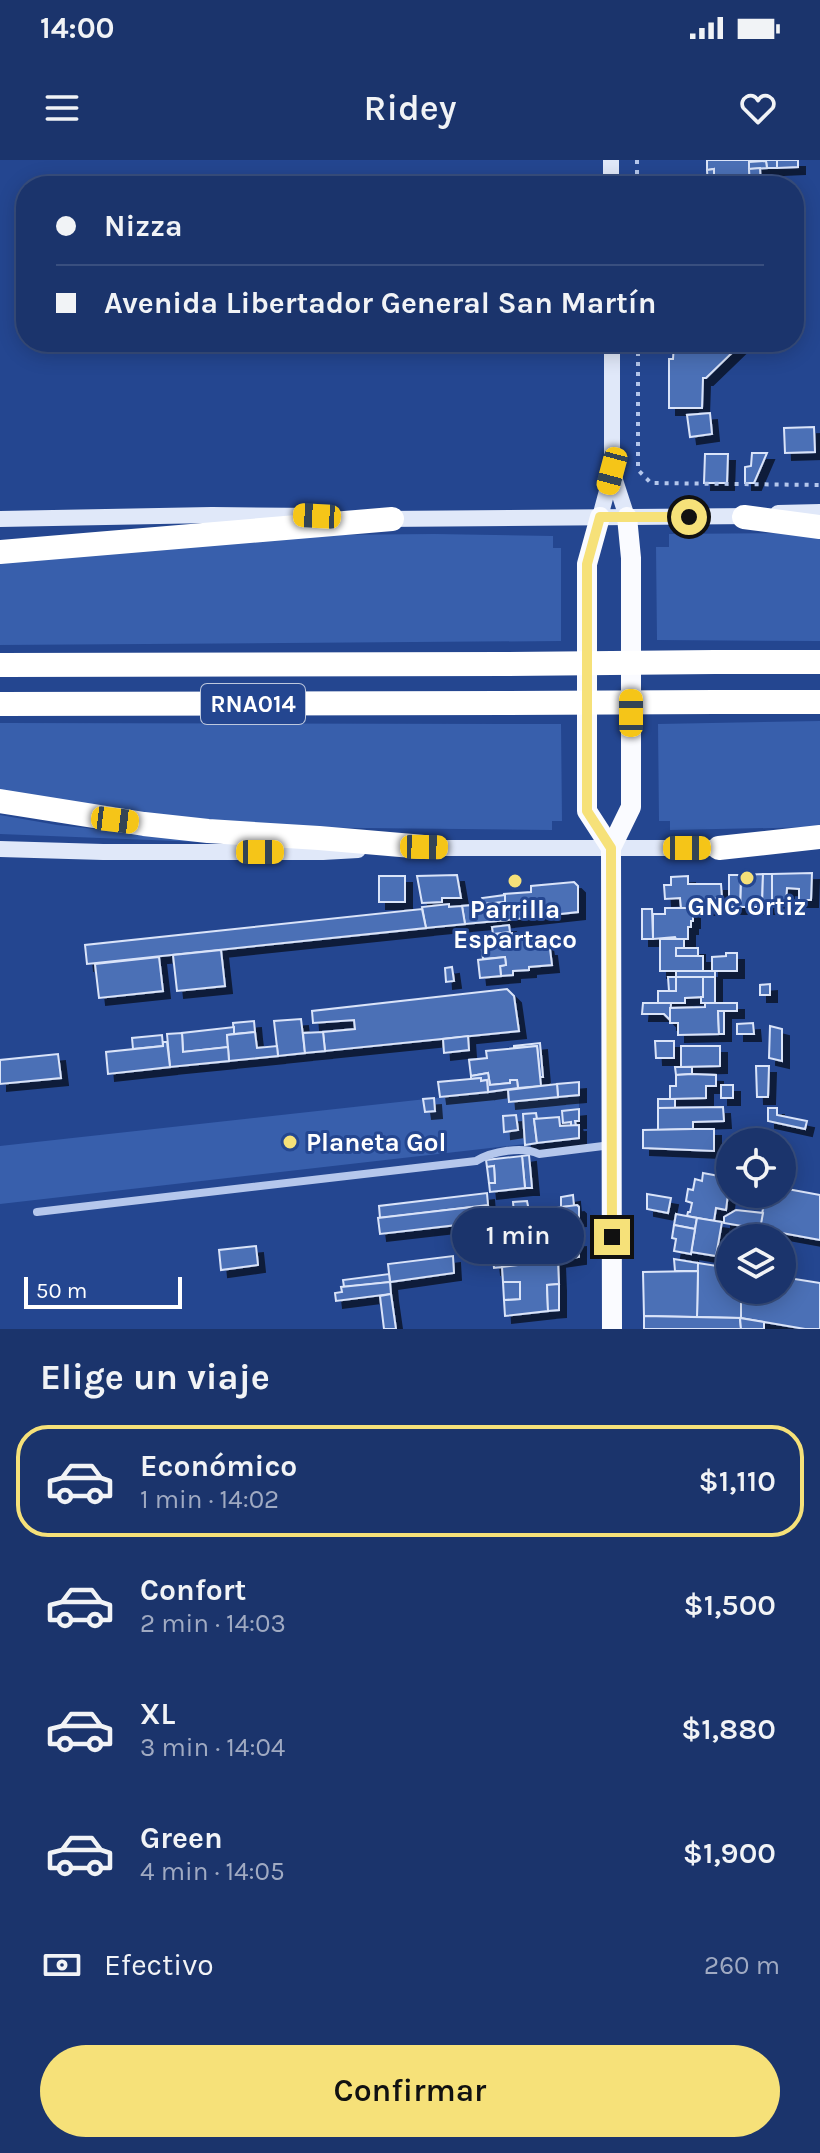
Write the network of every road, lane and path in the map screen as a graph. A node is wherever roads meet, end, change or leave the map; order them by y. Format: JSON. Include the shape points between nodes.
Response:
{"nodes":[{"id":1,"x":612,"y":352,"type":"edge"},
{"id":2,"x":638,"y":352,"type":"edge"},
{"id":3,"x":612,"y":471,"type":"junction"},
{"id":4,"x":820,"y":485,"type":"edge"},
{"id":5,"x":820,"y":512,"type":"edge"},
{"id":6,"x":600,"y":517,"type":"junction"},
{"id":7,"x":627,"y":517,"type":"junction"},
{"id":8,"x":744,"y":517,"type":"junction"},
{"id":9,"x":0,"y":519,"type":"edge"},
{"id":10,"x":392,"y":519,"type":"junction"},
{"id":11,"x":820,"y":527,"type":"edge"},
{"id":12,"x":0,"y":552,"type":"edge"},
{"id":13,"x":820,"y":662,"type":"edge"},
{"id":14,"x":0,"y":665,"type":"edge"},
{"id":15,"x":820,"y":702,"type":"edge"},
{"id":16,"x":0,"y":704,"type":"edge"},
{"id":17,"x":0,"y":801,"type":"edge"},
{"id":18,"x":820,"y":837,"type":"edge"},
{"id":19,"x":424,"y":847,"type":"junction"},
{"id":20,"x":611,"y":848,"type":"junction"},
{"id":21,"x":719,"y":848,"type":"junction"},
{"id":22,"x":0,"y":849,"type":"edge"},
{"id":23,"x":820,"y":849,"type":"edge"},
{"id":24,"x":611,"y":1145,"type":"junction"},
{"id":25,"x":37,"y":1212,"type":"dead end"},
{"id":26,"x":612,"y":1329,"type":"edge"}],
"edges":[{"from":1,"to":3,"type":"street"},
{"from":2,"to":4,"type":"path","via":[[638,470],[651,483]]},
{"from":3,"to":6,"type":"street"},
{"from":3,"to":7,"type":"street"},
{"from":5,"to":8,"type":"street"},
{"from":6,"to":7,"type":"street"},
{"from":6,"to":10,"type":"street"},
{"from":6,"to":20,"type":"main road","via":[[587,564],[587,811]]},
{"from":7,"to":8,"type":"street"},
{"from":7,"to":20,"type":"main road","via":[[631,807]]},
{"from":8,"to":11,"type":"highway"},
{"from":9,"to":10,"type":"street","via":[[292,514]]},
{"from":10,"to":12,"type":"highway"},
{"from":13,"to":14,"type":"highway","number":"RNA014","bridge":true},
{"from":15,"to":16,"type":"highway","number":"RNA014","bridge":true},
{"from":17,"to":19,"type":"highway","via":[[195,830]]},
{"from":18,"to":21,"type":"highway"},
{"from":19,"to":20,"type":"street"},
{"from":19,"to":22,"type":"street","via":[[323,852]]},
{"from":20,"to":21,"type":"street"},
{"from":20,"to":24,"type":"main road"},
{"from":21,"to":23,"type":"street"},
{"from":24,"to":25,"type":"street","via":[[486,1154],[476,1161]]},
{"from":24,"to":26,"type":"main road"}]}
